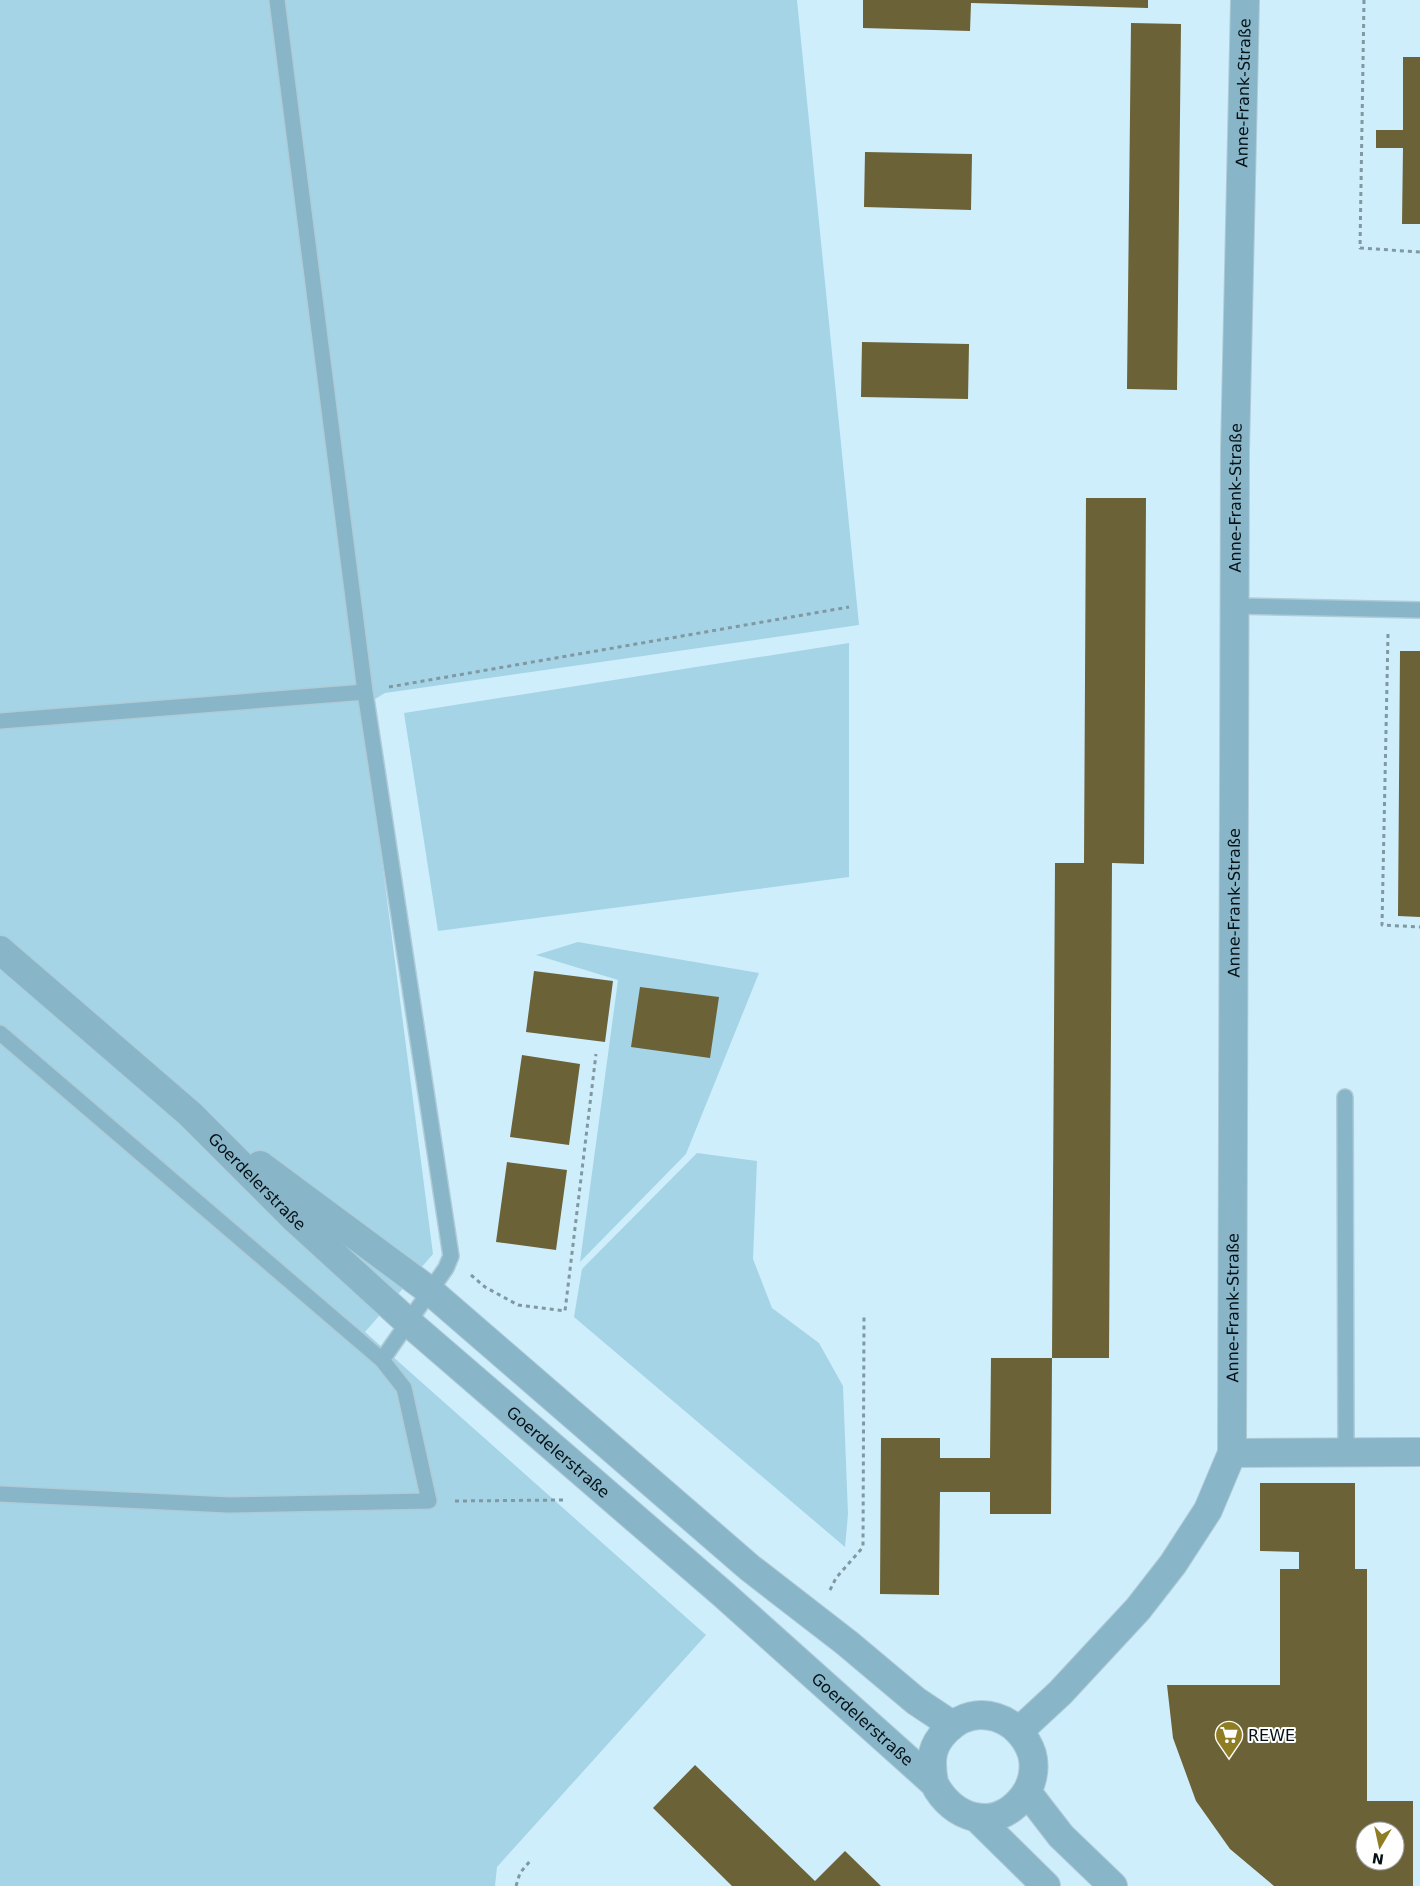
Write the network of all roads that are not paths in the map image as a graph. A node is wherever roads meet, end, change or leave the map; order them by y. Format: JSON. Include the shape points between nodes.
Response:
{"nodes":[{"id":1,"x":278,"y":0,"type":"edge"},
{"id":2,"x":1245,"y":0,"type":"edge"},
{"id":3,"x":1236,"y":606,"type":"junction"},
{"id":4,"x":1420,"y":610,"type":"edge"},
{"id":5,"x":365,"y":692,"type":"junction"},
{"id":6,"x":0,"y":721,"type":"edge"},
{"id":7,"x":0,"y":950,"type":"edge"},
{"id":8,"x":0,"y":1033,"type":"edge"},
{"id":9,"x":1345,"y":1097,"type":"dead end"},
{"id":10,"x":190,"y":1114,"type":"junction"},
{"id":11,"x":430,"y":1291,"type":"junction"},
{"id":12,"x":408,"y":1322,"type":"junction"},
{"id":13,"x":382,"y":1360,"type":"junction"},
{"id":14,"x":1346,"y":1452,"type":"junction"},
{"id":15,"x":1420,"y":1452,"type":"edge"},
{"id":16,"x":1232,"y":1453,"type":"junction"},
{"id":17,"x":0,"y":1494,"type":"edge"},
{"id":18,"x":952,"y":1725,"type":"junction"},
{"id":19,"x":1019,"y":1731,"type":"junction"},
{"id":20,"x":934,"y":1783,"type":"junction"},
{"id":21,"x":1027,"y":1792,"type":"junction"},
{"id":22,"x":977,"y":1818,"type":"junction"},
{"id":23,"x":1046,"y":1886,"type":"edge"},
{"id":24,"x":1113,"y":1886,"type":"edge"}],
"edges":[{"from":1,"to":5,"type":"lane"},
{"from":2,"to":3,"type":"street","name":"Anne-Frank-Straße","via":[[1235,451]]},
{"from":3,"to":4,"type":"lane"},
{"from":3,"to":16,"type":"street","name":"Anne-Frank-Straße"},
{"from":5,"to":6,"type":"lane"},
{"from":5,"to":11,"type":"lane","via":[[451,1256]]},
{"from":7,"to":10,"type":"street","name":"Goerdelerstraße"},
{"from":8,"to":13,"type":"lane"},
{"from":9,"to":14,"type":"lane"},
{"from":10,"to":11,"type":"street","name":"Goerdelerstraße"},
{"from":10,"to":12,"type":"street","name":"Goerdelerstraße","via":[[296,1220]]},
{"from":11,"to":12,"type":"lane"},
{"from":11,"to":18,"type":"street","name":"Goerdelerstraße","via":[[750,1568],[916,1701]]},
{"from":12,"to":13,"type":"lane"},
{"from":12,"to":20,"type":"street","name":"Goerdelerstraße","via":[[723,1594]]},
{"from":13,"to":17,"type":"lane","via":[[404,1388],[429,1501],[229,1505]]},
{"from":14,"to":15,"type":"street"},
{"from":14,"to":16,"type":"street"},
{"from":16,"to":19,"type":"street","name":"Anne-Frank-Straße","via":[[1208,1510],[1173,1564],[1138,1609],[1060,1693]]},
{"from":18,"to":19,"type":"street","via":[[965,1718],[986,1716],[1007,1722]]},
{"from":18,"to":20,"type":"street","name":"Goerdelerstraße","via":[[940,1737],[933,1751]]},
{"from":19,"to":21,"type":"street","via":[[1029,1744],[1034,1760],[1033,1777]]},
{"from":20,"to":22,"type":"street","name":"Goerdelerstraße","via":[[950,1806]]},
{"from":21,"to":22,"type":"street","via":[[1006,1812]]},
{"from":21,"to":24,"type":"street","via":[[1061,1836]]},
{"from":22,"to":23,"type":"street","name":"Goerdelerstraße"}]}
